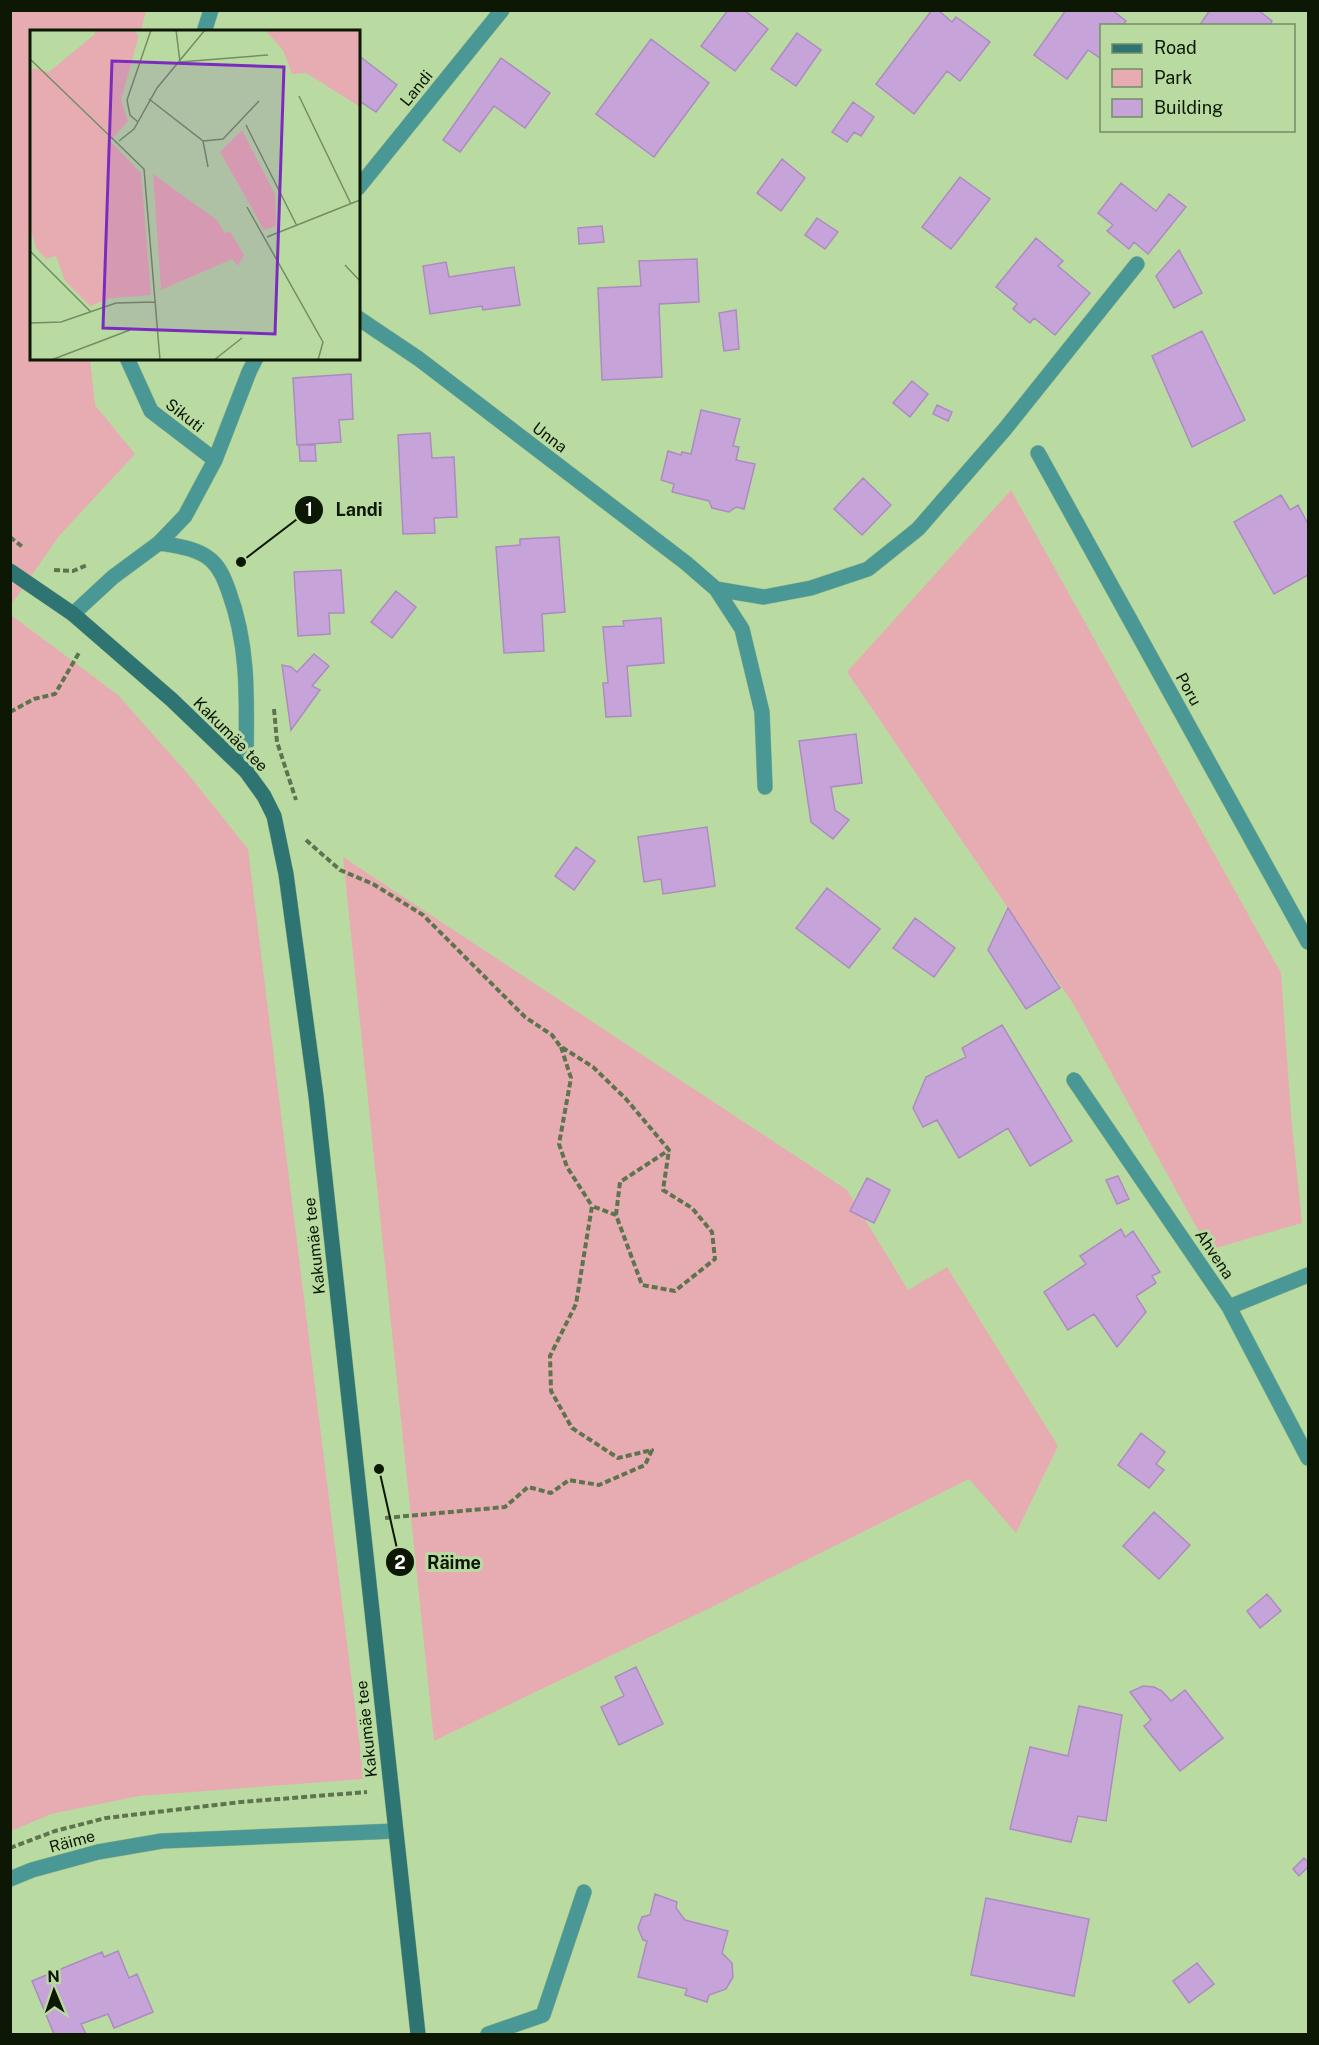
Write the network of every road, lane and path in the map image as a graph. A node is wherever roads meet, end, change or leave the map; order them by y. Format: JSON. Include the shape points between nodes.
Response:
{"nodes":[{"id":1,"x":211,"y":10,"type":"edge"},
{"id":2,"x":502,"y":10,"type":"edge"},
{"id":3,"x":205,"y":30,"type":"edge"},
{"id":4,"x":360,"y":186,"type":"edge"},
{"id":5,"x":1137,"y":264,"type":"dead end"},
{"id":6,"x":360,"y":319,"type":"edge"},
{"id":7,"x":128,"y":360,"type":"edge"},
{"id":8,"x":255,"y":360,"type":"edge"},
{"id":9,"x":1038,"y":453,"type":"dead end"},
{"id":10,"x":214,"y":460,"type":"junction"},
{"id":11,"x":159,"y":543,"type":"junction"},
{"id":12,"x":10,"y":571,"type":"edge"},
{"id":13,"x":716,"y":589,"type":"junction"},
{"id":14,"x":73,"y":614,"type":"junction"},
{"id":15,"x":88,"y":628,"type":"junction"},
{"id":16,"x":10,"y":712,"type":"edge"},
{"id":17,"x":246,"y":771,"type":"junction"},
{"id":18,"x":765,"y":787,"type":"dead end"},
{"id":19,"x":305,"y":840,"type":"dead end"},
{"id":20,"x":1308,"y":942,"type":"edge"},
{"id":21,"x":560,"y":1046,"type":"junction"},
{"id":22,"x":1074,"y":1080,"type":"dead end"},
{"id":23,"x":669,"y":1150,"type":"junction"},
{"id":24,"x":592,"y":1206,"type":"junction"},
{"id":25,"x":616,"y":1215,"type":"junction"},
{"id":26,"x":1308,"y":1275,"type":"edge"},
{"id":27,"x":1229,"y":1307,"type":"junction"},
{"id":28,"x":1308,"y":1458,"type":"edge"},
{"id":29,"x":385,"y":1518,"type":"dead end"},
{"id":30,"x":391,"y":1790,"type":"junction"},
{"id":31,"x":395,"y":1831,"type":"junction"},
{"id":32,"x":10,"y":1848,"type":"edge"},
{"id":33,"x":10,"y":1880,"type":"edge"},
{"id":34,"x":584,"y":1892,"type":"dead end"},
{"id":35,"x":418,"y":2034,"type":"edge"},
{"id":36,"x":488,"y":2034,"type":"edge"}],
"edges":[{"from":1,"to":3,"type":"street"},
{"from":2,"to":4,"type":"street","name":"Landi"},
{"from":5,"to":13,"type":"street","via":[[1005,429],[918,529],[868,569],[811,588],[764,597]]},
{"from":6,"to":13,"type":"street","name":"Unna","via":[[429,366]]},
{"from":7,"to":10,"type":"street","name":"Sikuti","via":[[151,411]]},
{"from":8,"to":10,"type":"street"},
{"from":9,"to":20,"type":"street","name":"Poru"},
{"from":10,"to":11,"type":"street","via":[[185,516]]},
{"from":11,"to":14,"type":"street","via":[[113,577]]},
{"from":11,"to":17,"type":"street","via":[[189,548],[211,560],[223,575],[236,610],[246,667]]},
{"from":12,"to":14,"type":"street","name":"Kakumäe tee"},
{"from":13,"to":18,"type":"street","name":"Unna","via":[[742,629],[762,712]]},
{"from":14,"to":15,"type":"street","name":"Kakumäe tee"},
{"from":15,"to":16,"type":"path","via":[[81,651],[55,694],[34,699]]},
{"from":15,"to":17,"type":"street","name":"Kakumäe tee"},
{"from":17,"to":30,"type":"street","name":"Kakumäe tee","via":[[274,816],[286,874],[316,1096]]},
{"from":19,"to":21,"type":"path","via":[[340,870],[373,884],[423,915],[525,1017],[552,1035]]},
{"from":21,"to":23,"type":"path","via":[[593,1067]]},
{"from":21,"to":24,"type":"path","via":[[571,1078],[559,1144],[567,1167]]},
{"from":22,"to":27,"type":"street","name":"Ahvena"},
{"from":23,"to":25,"type":"path","via":[[621,1182]]},
{"from":23,"to":25,"type":"path","via":[[663,1190],[692,1208],[712,1232],[715,1259],[675,1291],[642,1285]]},
{"from":24,"to":25,"type":"path"},
{"from":24,"to":29,"type":"path","via":[[576,1304],[550,1356],[551,1391],[572,1428],[618,1458],[652,1450],[645,1465],[599,1485],[570,1480],[551,1493],[528,1487],[505,1507]]},
{"from":26,"to":27,"type":"street"},
{"from":27,"to":28,"type":"street","name":"Ahvena"},
{"from":30,"to":31,"type":"street","name":"Kakumäe tee"},
{"from":30,"to":32,"type":"path","via":[[106,1818]]},
{"from":31,"to":33,"type":"street","name":"Räime","via":[[162,1840],[98,1852]]},
{"from":31,"to":35,"type":"street","name":"Kakumäe tee"},
{"from":34,"to":36,"type":"street","via":[[543,2015]]}]}
